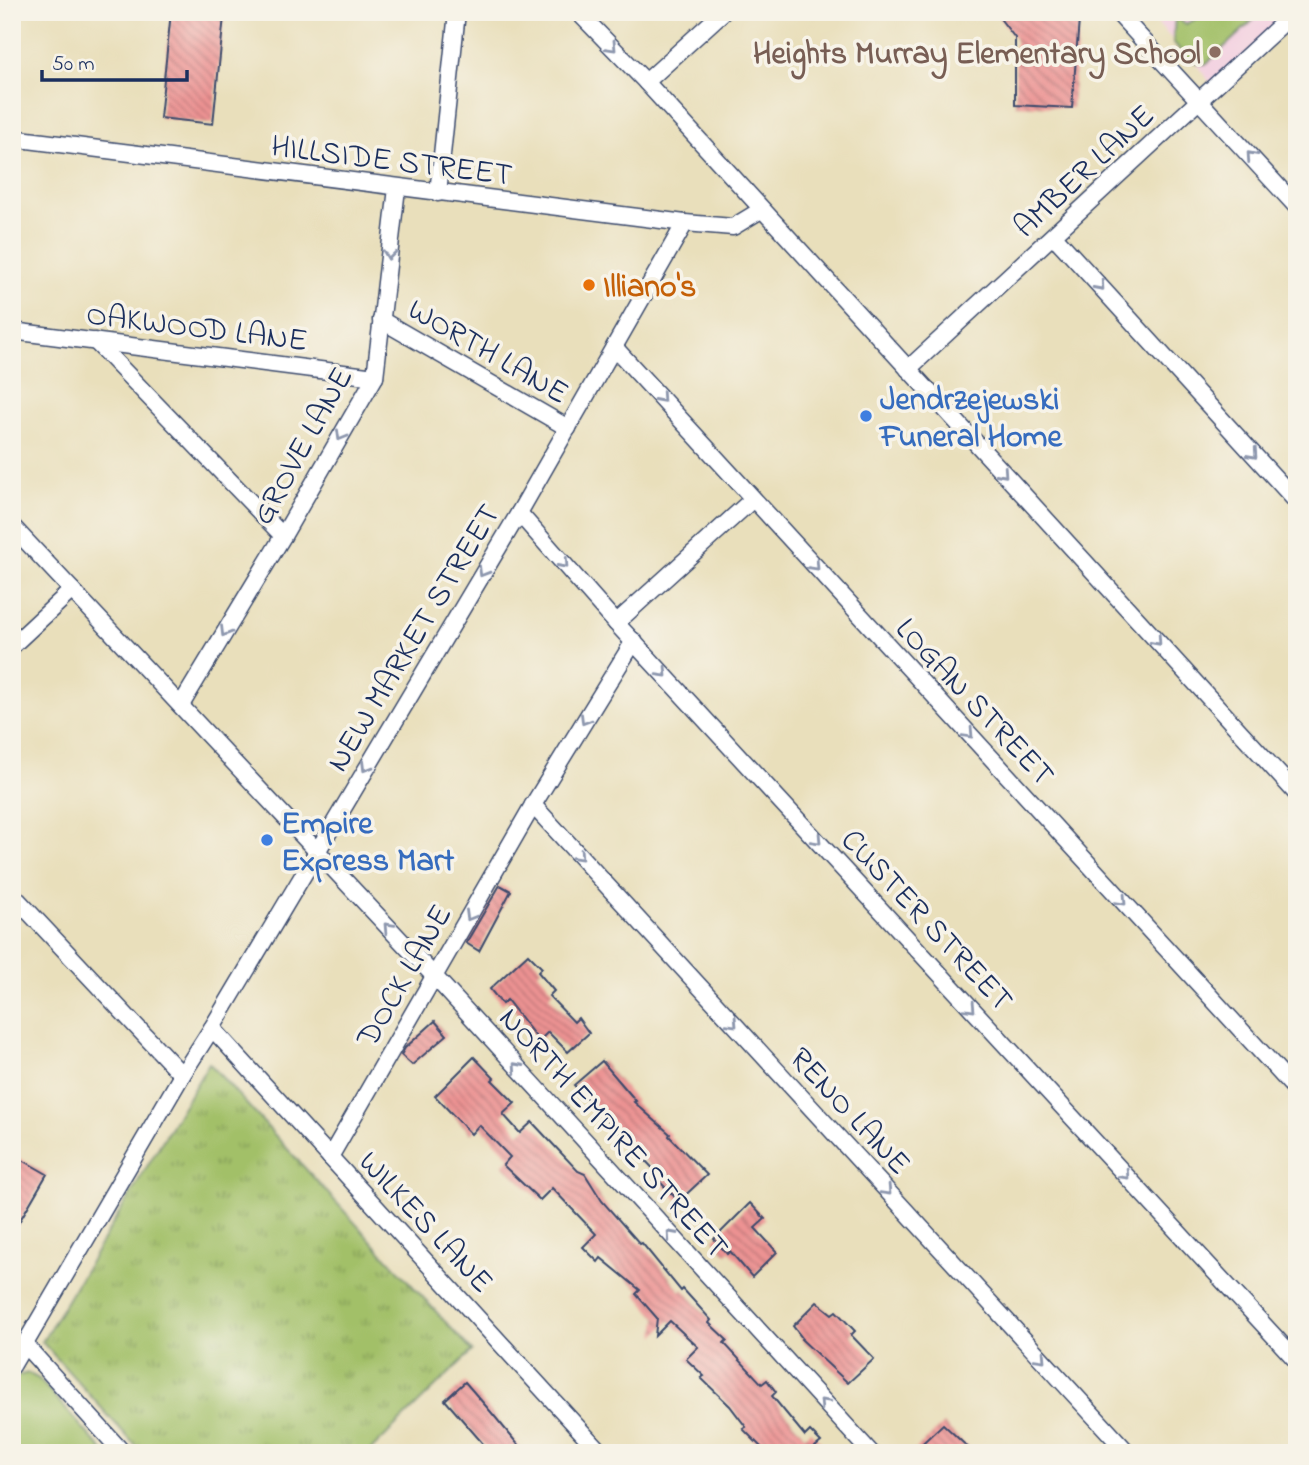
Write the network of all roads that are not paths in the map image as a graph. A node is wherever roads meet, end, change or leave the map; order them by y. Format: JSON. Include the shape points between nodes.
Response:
{"nodes":[{"id":1,"x":457,"y":12,"type":"edge"},
{"id":2,"x":578,"y":12,"type":"edge"},
{"id":3,"x":723,"y":12,"type":"edge"},
{"id":4,"x":1117,"y":12,"type":"edge"},
{"id":5,"x":1295,"y":12,"type":"edge"},
{"id":6,"x":646,"y":82,"type":"junction"},
{"id":7,"x":1199,"y":100,"type":"junction"},
{"id":8,"x":12,"y":138,"type":"edge"},
{"id":9,"x":397,"y":188,"type":"junction"},
{"id":10,"x":438,"y":193,"type":"junction"},
{"id":11,"x":1297,"y":207,"type":"edge"},
{"id":12,"x":761,"y":211,"type":"junction"},
{"id":13,"x":685,"y":223,"type":"junction"},
{"id":14,"x":1054,"y":236,"type":"junction"},
{"id":15,"x":381,"y":320,"type":"junction"},
{"id":16,"x":12,"y":331,"type":"edge"},
{"id":17,"x":95,"y":341,"type":"junction"},
{"id":18,"x":615,"y":348,"type":"junction"},
{"id":19,"x":908,"y":369,"type":"junction"},
{"id":20,"x":375,"y":377,"type":"junction"},
{"id":21,"x":568,"y":428,"type":"junction"},
{"id":22,"x":753,"y":499,"type":"junction"},
{"id":23,"x":1297,"y":502,"type":"edge"},
{"id":24,"x":519,"y":513,"type":"junction"},
{"id":25,"x":12,"y":526,"type":"edge"},
{"id":26,"x":283,"y":536,"type":"junction"},
{"id":27,"x":72,"y":590,"type":"junction"},
{"id":28,"x":616,"y":623,"type":"junction"},
{"id":29,"x":634,"y":641,"type":"junction"},
{"id":30,"x":12,"y":646,"type":"edge"},
{"id":31,"x":181,"y":705,"type":"junction"},
{"id":32,"x":1297,"y":794,"type":"edge"},
{"id":33,"x":533,"y":806,"type":"junction"},
{"id":34,"x":317,"y":850,"type":"junction"},
{"id":35,"x":12,"y":894,"type":"edge"},
{"id":36,"x":435,"y":976,"type":"junction"},
{"id":37,"x":212,"y":1028,"type":"junction"},
{"id":38,"x":182,"y":1075,"type":"junction"},
{"id":39,"x":1297,"y":1091,"type":"edge"},
{"id":40,"x":330,"y":1157,"type":"junction"},
{"id":41,"x":25,"y":1345,"type":"junction"},
{"id":42,"x":1297,"y":1361,"type":"edge"},
{"id":43,"x":12,"y":1366,"type":"edge"},
{"id":44,"x":123,"y":1453,"type":"edge"},
{"id":45,"x":601,"y":1453,"type":"edge"},
{"id":46,"x":871,"y":1453,"type":"edge"},
{"id":47,"x":1128,"y":1453,"type":"edge"}],
"edges":[{"from":1,"to":10,"type":"street"},
{"from":2,"to":6,"type":"street","one_way":true},
{"from":3,"to":6,"type":"street"},
{"from":4,"to":7,"type":"street"},
{"from":5,"to":7,"type":"street","name":"AMBER LANE"},
{"from":6,"to":12,"type":"street"},
{"from":11,"to":7,"type":"street","one_way":true},
{"from":7,"to":14,"type":"street","name":"AMBER LANE"},
{"from":8,"to":9,"type":"street","name":"HILLSIDE STREET"},
{"from":9,"to":10,"type":"street","name":"HILLSIDE STREET"},
{"from":9,"to":15,"type":"street","name":"GROVE LANE","one_way":true},
{"from":10,"to":13,"type":"street","name":"HILLSIDE STREET"},
{"from":12,"to":13,"type":"street","name":"HILLSIDE STREET","via":[[733,226]]},
{"from":12,"to":19,"type":"street"},
{"from":13,"to":18,"type":"street","name":"NEW MARKET STREET"},
{"from":14,"to":19,"type":"street","name":"AMBER LANE"},
{"from":14,"to":23,"type":"street","one_way":true},
{"from":15,"to":20,"type":"street","name":"GROVE LANE"},
{"from":15,"to":21,"type":"street","name":"WORTH LANE"},
{"from":16,"to":17,"type":"street","name":"OAKWOOD LANE"},
{"from":17,"to":20,"type":"street","name":"OAKWOOD LANE"},
{"from":17,"to":26,"type":"street"},
{"from":18,"to":21,"type":"street","name":"NEW MARKET STREET"},
{"from":18,"to":22,"type":"street","name":"LOGAN STREET","one_way":true},
{"from":19,"to":32,"type":"street","one_way":true},
{"from":20,"to":26,"type":"street","name":"GROVE LANE","one_way":true},
{"from":21,"to":24,"type":"street","name":"NEW MARKET STREET"},
{"from":22,"to":28,"type":"street"},
{"from":22,"to":39,"type":"street","name":"LOGAN STREET","one_way":true},
{"from":24,"to":28,"type":"street","name":"CUSTER STREET","one_way":true},
{"from":24,"to":34,"type":"street","name":"NEW MARKET STREET","one_way":true},
{"from":25,"to":27,"type":"street","name":"NORTH EMPIRE STREET"},
{"from":26,"to":31,"type":"street","name":"GROVE LANE","one_way":true},
{"from":27,"to":30,"type":"street"},
{"from":27,"to":31,"type":"street","name":"NORTH EMPIRE STREET"},
{"from":28,"to":29,"type":"street","name":"CUSTER STREET"},
{"from":29,"to":33,"type":"street","name":"DOCK LANE","one_way":true},
{"from":29,"to":42,"type":"street","name":"CUSTER STREET","one_way":true},
{"from":31,"to":34,"type":"street","name":"NORTH EMPIRE STREET"},
{"from":33,"to":36,"type":"street","name":"DOCK LANE","one_way":true},
{"from":33,"to":47,"type":"street","name":"RENO LANE","one_way":true},
{"from":36,"to":34,"type":"street","name":"NORTH EMPIRE STREET","one_way":true},
{"from":34,"to":37,"type":"street","name":"NEW MARKET STREET"},
{"from":35,"to":38,"type":"street"},
{"from":36,"to":40,"type":"street","name":"DOCK LANE"},
{"from":46,"to":36,"type":"street","name":"NORTH EMPIRE STREET","one_way":true},
{"from":37,"to":38,"type":"street","name":"NEW MARKET STREET"},
{"from":37,"to":40,"type":"street","name":"WILKES LANE"},
{"from":38,"to":41,"type":"street","name":"NEW MARKET STREET"},
{"from":40,"to":45,"type":"street","name":"WILKES LANE"},
{"from":41,"to":43,"type":"street","name":"NEW MARKET STREET"},
{"from":41,"to":44,"type":"street"}]}
